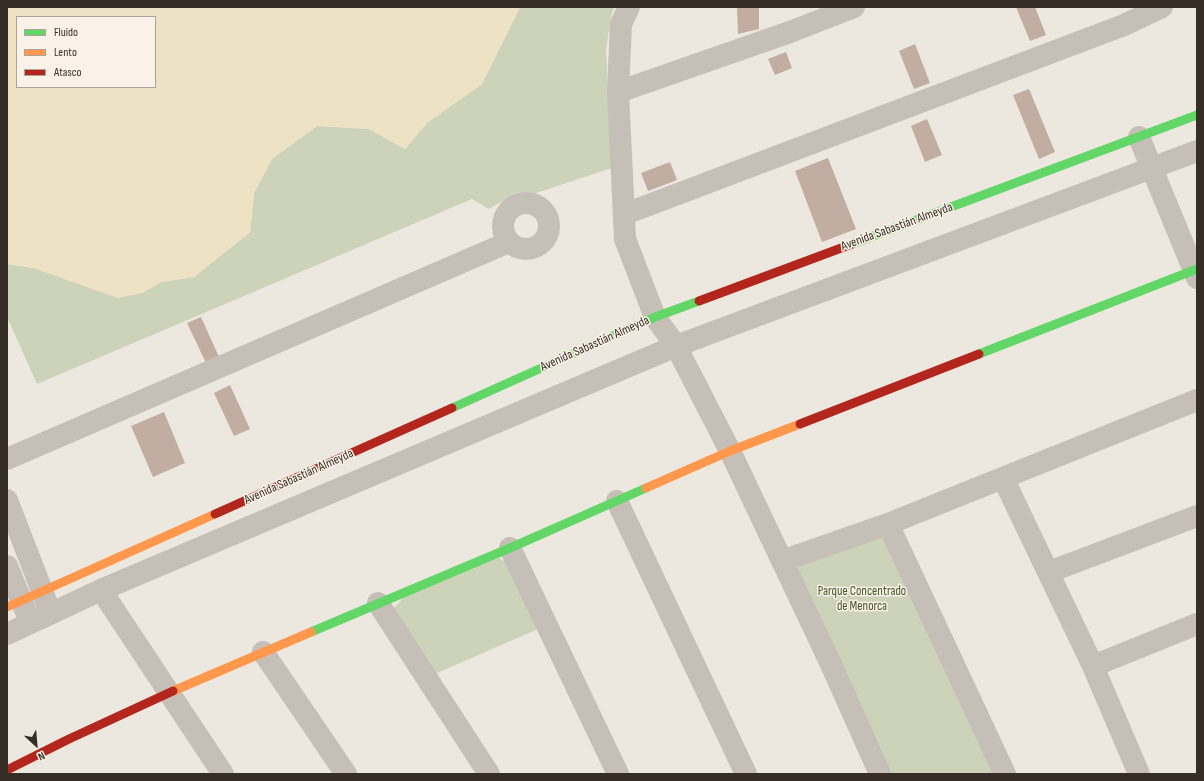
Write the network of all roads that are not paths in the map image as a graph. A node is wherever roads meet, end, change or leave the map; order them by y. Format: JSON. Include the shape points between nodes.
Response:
{"nodes":[{"id":1,"x":629,"y":7,"type":"edge"},
{"id":2,"x":854,"y":7,"type":"edge"},
{"id":3,"x":1162,"y":7,"type":"edge"},
{"id":4,"x":1124,"y":16,"type":"edge"},
{"id":5,"x":618,"y":92,"type":"junction"},
{"id":6,"x":1197,"y":115,"type":"edge"},
{"id":7,"x":1140,"y":137,"type":"junction"},
{"id":8,"x":1197,"y":151,"type":"edge"},
{"id":9,"x":1151,"y":168,"type":"junction"},
{"id":10,"x":624,"y":214,"type":"junction"},
{"id":11,"x":509,"y":242,"type":"dead end"},
{"id":12,"x":1196,"y":272,"type":"edge"},
{"id":13,"x":655,"y":317,"type":"junction"},
{"id":14,"x":676,"y":346,"type":"junction"},
{"id":15,"x":1197,"y":400,"type":"edge"},
{"id":16,"x":730,"y":451,"type":"junction"},
{"id":17,"x":7,"y":459,"type":"edge"},
{"id":18,"x":1003,"y":478,"type":"junction"},
{"id":19,"x":7,"y":500,"type":"edge"},
{"id":20,"x":617,"y":501,"type":"junction"},
{"id":21,"x":1197,"y":516,"type":"edge"},
{"id":22,"x":888,"y":524,"type":"junction"},
{"id":23,"x":510,"y":548,"type":"junction"},
{"id":24,"x":782,"y":561,"type":"junction"},
{"id":25,"x":7,"y":566,"type":"edge"},
{"id":26,"x":1049,"y":572,"type":"junction"},
{"id":27,"x":101,"y":590,"type":"junction"},
{"id":28,"x":42,"y":592,"type":"junction"},
{"id":29,"x":378,"y":602,"type":"junction"},
{"id":30,"x":14,"y":604,"type":"edge"},
{"id":31,"x":51,"y":614,"type":"junction"},
{"id":32,"x":30,"y":623,"type":"junction"},
{"id":33,"x":1197,"y":624,"type":"edge"},
{"id":34,"x":7,"y":634,"type":"edge"},
{"id":35,"x":262,"y":652,"type":"junction"},
{"id":36,"x":1093,"y":666,"type":"junction"},
{"id":37,"x":169,"y":693,"type":"junction"},
{"id":38,"x":7,"y":770,"type":"edge"},
{"id":39,"x":223,"y":774,"type":"edge"},
{"id":40,"x":346,"y":774,"type":"edge"},
{"id":41,"x":490,"y":774,"type":"edge"},
{"id":42,"x":618,"y":774,"type":"edge"},
{"id":43,"x":746,"y":774,"type":"edge"},
{"id":44,"x":880,"y":774,"type":"edge"},
{"id":45,"x":1005,"y":774,"type":"edge"},
{"id":46,"x":1139,"y":774,"type":"edge"}],
"edges":[{"from":1,"to":5,"type":"street","via":[[621,24]]},
{"from":2,"to":5,"type":"street"},
{"from":3,"to":4,"type":"street"},
{"from":4,"to":10,"type":"street"},
{"from":5,"to":10,"type":"street"},
{"from":6,"to":7,"type":"street","name":"Avenida Sabastián Almeyda"},
{"from":7,"to":9,"type":"street"},
{"from":7,"to":13,"type":"street","name":"Avenida Sabastián Almeyda"},
{"from":8,"to":9,"type":"street","name":"Avenida Sabastián Almeyda"},
{"from":9,"to":12,"type":"street"},
{"from":9,"to":14,"type":"street","name":"Avenida Sabastián Almeyda"},
{"from":10,"to":13,"type":"street","via":[[625,239]]},
{"from":11,"to":17,"type":"street"},
{"from":12,"to":16,"type":"street"},
{"from":13,"to":14,"type":"street"},
{"from":13,"to":28,"type":"street","name":"Avenida Sabastián Almeyda"},
{"from":14,"to":16,"type":"street"},
{"from":14,"to":27,"type":"street","name":"Avenida Sabastián Almeyda"},
{"from":15,"to":18,"type":"street"},
{"from":16,"to":20,"type":"street"},
{"from":16,"to":24,"type":"street"},
{"from":18,"to":22,"type":"street"},
{"from":18,"to":26,"type":"street"},
{"from":19,"to":28,"type":"street"},
{"from":20,"to":23,"type":"street"},
{"from":20,"to":43,"type":"street"},
{"from":21,"to":26,"type":"street"},
{"from":22,"to":24,"type":"street"},
{"from":22,"to":45,"type":"street"},
{"from":23,"to":29,"type":"street"},
{"from":23,"to":42,"type":"street"},
{"from":24,"to":44,"type":"street"},
{"from":25,"to":30,"type":"street"},
{"from":26,"to":36,"type":"street"},
{"from":27,"to":31,"type":"street","name":"Avenida Sabastián Almeyda"},
{"from":27,"to":37,"type":"street"},
{"from":28,"to":30,"type":"street","name":"Avenida Sabastián Almeyda"},
{"from":28,"to":31,"type":"street"},
{"from":29,"to":35,"type":"street"},
{"from":29,"to":41,"type":"street"},
{"from":30,"to":32,"type":"street"},
{"from":31,"to":32,"type":"street","name":"Avenida Sabastián Almeyda"},
{"from":32,"to":34,"type":"street","name":"Avenida Sabastián Almeyda"},
{"from":33,"to":36,"type":"street"},
{"from":35,"to":37,"type":"street"},
{"from":35,"to":40,"type":"street"},
{"from":36,"to":46,"type":"street"},
{"from":37,"to":38,"type":"street"},
{"from":37,"to":39,"type":"street"}]}
